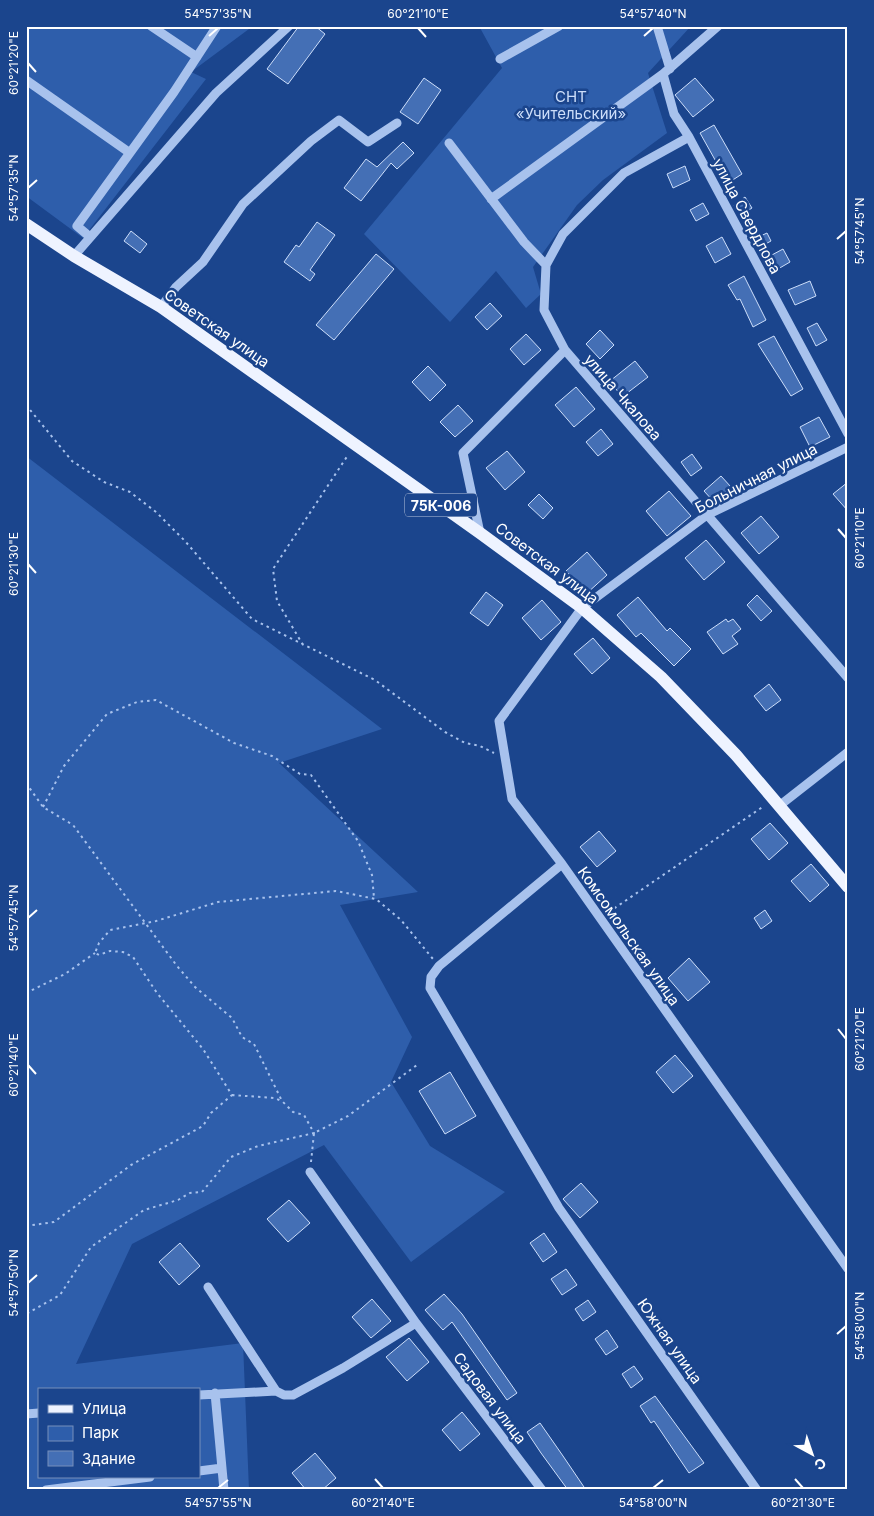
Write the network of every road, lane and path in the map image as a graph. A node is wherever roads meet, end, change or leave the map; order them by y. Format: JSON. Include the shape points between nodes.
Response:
{"nodes":[{"id":1,"x":151,"y":26,"type":"edge"},
{"id":2,"x":218,"y":26,"type":"edge"},
{"id":3,"x":289,"y":26,"type":"edge"},
{"id":4,"x":559,"y":26,"type":"edge"},
{"id":5,"x":657,"y":26,"type":"edge"},
{"id":6,"x":718,"y":26,"type":"edge"},
{"id":7,"x":197,"y":58,"type":"junction"},
{"id":8,"x":500,"y":59,"type":"dead end"},
{"id":9,"x":666,"y":72,"type":"junction"},
{"id":10,"x":26,"y":80,"type":"edge"},
{"id":11,"x":397,"y":123,"type":"dead end"},
{"id":12,"x":689,"y":137,"type":"junction"},
{"id":13,"x":449,"y":143,"type":"dead end"},
{"id":14,"x":130,"y":153,"type":"junction"},
{"id":15,"x":491,"y":199,"type":"junction"},
{"id":16,"x":26,"y":224,"type":"edge"},
{"id":17,"x":90,"y":237,"type":"junction"},
{"id":18,"x":74,"y":256,"type":"junction"},
{"id":19,"x":546,"y":265,"type":"junction"},
{"id":20,"x":161,"y":307,"type":"junction"},
{"id":21,"x":565,"y":350,"type":"junction"},
{"id":22,"x":26,"y":405,"type":"edge"},
{"id":23,"x":848,"y":434,"type":"edge"},
{"id":24,"x":355,"y":445,"type":"junction"},
{"id":25,"x":848,"y":448,"type":"edge"},
{"id":26,"x":706,"y":515,"type":"junction"},
{"id":27,"x":480,"y":533,"type":"junction"},
{"id":28,"x":582,"y":608,"type":"junction"},
{"id":29,"x":303,"y":646,"type":"junction"},
{"id":30,"x":848,"y":678,"type":"edge"},
{"id":31,"x":848,"y":752,"type":"edge"},
{"id":32,"x":506,"y":765,"type":"junction"},
{"id":33,"x":26,"y":783,"type":"edge"},
{"id":34,"x":764,"y":806,"type":"dead end"},
{"id":35,"x":779,"y":806,"type":"junction"},
{"id":36,"x":43,"y":807,"type":"junction"},
{"id":37,"x":562,"y":864,"type":"junction"},
{"id":38,"x":848,"y":887,"type":"edge"},
{"id":39,"x":374,"y":898,"type":"junction"},
{"id":40,"x":600,"y":919,"type":"junction"},
{"id":41,"x":147,"y":923,"type":"junction"},
{"id":42,"x":96,"y":953,"type":"junction"},
{"id":43,"x":439,"y":966,"type":"junction"},
{"id":44,"x":26,"y":993,"type":"edge"},
{"id":45,"x":417,"y":1065,"type":"dead end"},
{"id":46,"x":232,"y":1095,"type":"junction"},
{"id":47,"x":282,"y":1101,"type":"junction"},
{"id":48,"x":314,"y":1133,"type":"junction"},
{"id":49,"x":310,"y":1172,"type":"joint"},
{"id":50,"x":26,"y":1226,"type":"edge"},
{"id":51,"x":848,"y":1269,"type":"edge"},
{"id":52,"x":208,"y":1286,"type":"dead end"},
{"id":53,"x":26,"y":1314,"type":"edge"},
{"id":54,"x":416,"y":1323,"type":"junction"},
{"id":55,"x":276,"y":1391,"type":"junction"},
{"id":56,"x":215,"y":1393,"type":"junction"},
{"id":57,"x":200,"y":1395,"type":"edge"},
{"id":58,"x":222,"y":1468,"type":"junction"},
{"id":59,"x":200,"y":1471,"type":"edge"},
{"id":60,"x":142,"y":1478,"type":"edge"},
{"id":61,"x":46,"y":1490,"type":"edge"},
{"id":62,"x":224,"y":1490,"type":"edge"},
{"id":63,"x":542,"y":1490,"type":"edge"},
{"id":64,"x":757,"y":1490,"type":"edge"}],
"edges":[{"from":1,"to":7,"type":"street"},
{"from":2,"to":7,"type":"street"},
{"from":3,"to":17,"type":"street","via":[[216,93]]},
{"from":4,"to":8,"type":"street"},
{"from":5,"to":9,"type":"street","name":"улица Свердлова"},
{"from":6,"to":9,"type":"street"},
{"from":7,"to":14,"type":"street"},
{"from":9,"to":12,"type":"street","name":"улица Свердлова","via":[[674,114]]},
{"from":9,"to":15,"type":"street"},
{"from":10,"to":14,"type":"street"},
{"from":11,"to":20,"type":"street","via":[[368,142],[340,120],[311,141],[243,204],[203,262],[176,287]]},
{"from":12,"to":19,"type":"street","name":"улица Чкалова","via":[[624,173],[563,234]]},
{"from":12,"to":23,"type":"street","name":"улица Свердлова"},
{"from":13,"to":15,"type":"street"},
{"from":14,"to":17,"type":"street","via":[[78,226]]},
{"from":15,"to":19,"type":"street"},
{"from":16,"to":18,"type":"main road","name":"Советская улица","number":"75К-006"},
{"from":17,"to":18,"type":"street"},
{"from":18,"to":20,"type":"main road","name":"Советская улица","number":"75К-006"},
{"from":19,"to":21,"type":"street","name":"улица Чкалова","via":[[544,310]]},
{"from":20,"to":24,"type":"main road","name":"Советская улица","number":"75К-006"},
{"from":21,"to":26,"type":"street","name":"улица Чкалова"},
{"from":21,"to":27,"type":"street","via":[[464,453]]},
{"from":22,"to":29,"type":"path","via":[[72,461],[104,482],[130,492],[156,512],[252,619]]},
{"from":24,"to":27,"type":"main road","name":"Советская улица","number":"75К-006"},
{"from":24,"to":29,"type":"path","via":[[273,569],[276,601]]},
{"from":25,"to":26,"type":"street","name":"Больничная улица"},
{"from":26,"to":28,"type":"street","name":"Больничная улица"},
{"from":26,"to":30,"type":"street","name":"улица Чкалова"},
{"from":27,"to":28,"type":"main road","name":"Советская улица","number":"75К-006"},
{"from":28,"to":32,"type":"street","name":"Комсомольская улица","via":[[499,721]]},
{"from":28,"to":35,"type":"main road","name":"Советская улица","number":"75К-006","via":[[661,677],[736,755]]},
{"from":29,"to":32,"type":"path","via":[[375,680],[445,732],[465,743],[492,751]]},
{"from":31,"to":35,"type":"street"},
{"from":32,"to":37,"type":"street","name":"Комсомольская улица","via":[[512,799]]},
{"from":33,"to":36,"type":"path"},
{"from":34,"to":40,"type":"path"},
{"from":35,"to":38,"type":"main road","name":"Советская улица","number":"75К-006"},
{"from":36,"to":39,"type":"path","via":[[64,766],[107,714],[137,702],[156,700],[234,743],[272,756],[300,774],[311,775],[358,841],[372,876]]},
{"from":36,"to":41,"type":"path","via":[[73,825]]},
{"from":37,"to":40,"type":"street","name":"Комсомольская улица"},
{"from":37,"to":43,"type":"street"},
{"from":39,"to":41,"type":"path","via":[[336,891],[218,902]]},
{"from":39,"to":43,"type":"path","via":[[401,920]]},
{"from":40,"to":51,"type":"street","name":"Комсомольская улица"},
{"from":41,"to":42,"type":"path","via":[[110,930],[99,943]]},
{"from":41,"to":47,"type":"path","via":[[195,986],[232,1018],[242,1037],[254,1044]]},
{"from":42,"to":44,"type":"path","via":[[65,974]]},
{"from":42,"to":46,"type":"path","via":[[124,952],[133,957],[158,994],[203,1049]]},
{"from":43,"to":64,"type":"street","name":"Южная улица","via":[[431,977],[430,988],[560,1208]]},
{"from":45,"to":48,"type":"path","via":[[348,1116]]},
{"from":46,"to":47,"type":"path"},
{"from":46,"to":50,"type":"path","via":[[211,1113],[203,1126],[131,1165],[54,1222]]},
{"from":47,"to":48,"type":"path","via":[[293,1112],[304,1115]]},
{"from":48,"to":49,"type":"path"},
{"from":48,"to":53,"type":"path","via":[[258,1146],[231,1157],[202,1192],[144,1210],[92,1247],[60,1296]]},
{"from":49,"to":54,"type":"street","name":"Садовая улица"},
{"from":52,"to":55,"type":"street"},
{"from":54,"to":55,"type":"street","via":[[293,1395]]},
{"from":54,"to":63,"type":"street","name":"Садовая улица"},
{"from":55,"to":56,"type":"street"},
{"from":56,"to":57,"type":"street"},
{"from":56,"to":58,"type":"street"},
{"from":58,"to":59,"type":"street"},
{"from":58,"to":62,"type":"street"},
{"from":60,"to":61,"type":"street"}]}
